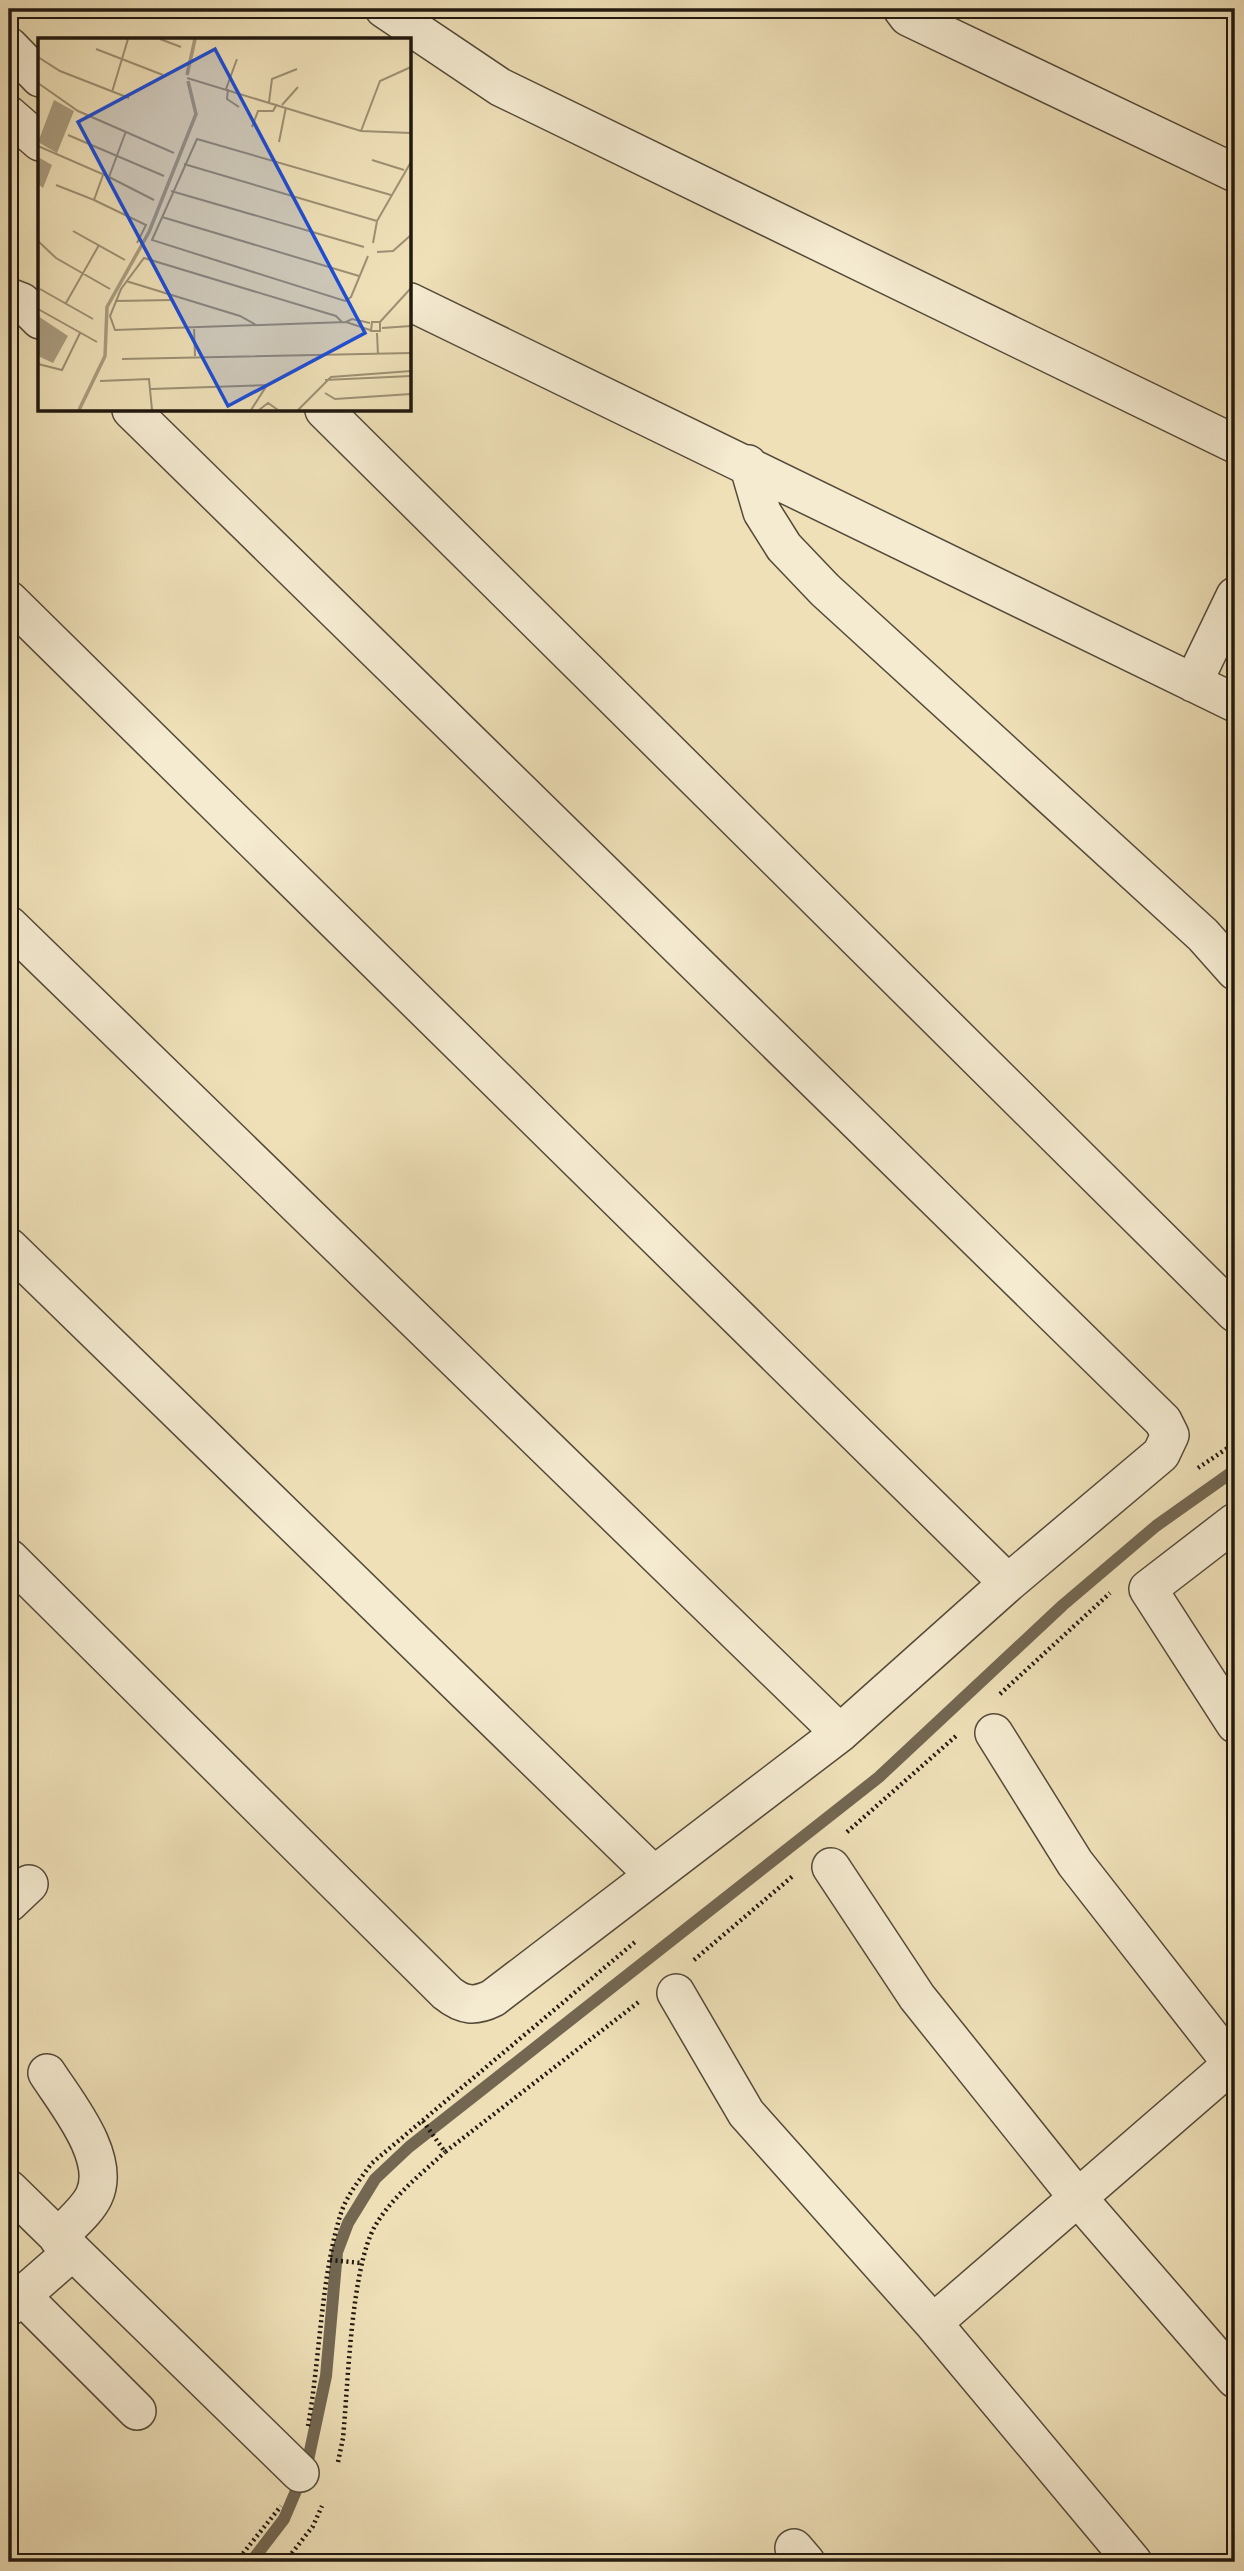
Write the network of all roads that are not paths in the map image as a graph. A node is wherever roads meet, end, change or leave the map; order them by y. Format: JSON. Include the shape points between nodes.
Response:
{"nodes":[{"id":1,"x":384,"y":9,"type":"edge"},
{"id":2,"x":902,"y":9,"type":"edge"},
{"id":3,"x":9,"y":46,"type":"edge"},
{"id":4,"x":38,"y":76,"type":"edge"},
{"id":5,"x":9,"y":115,"type":"edge"},
{"id":6,"x":38,"y":140,"type":"edge"},
{"id":7,"x":1235,"y":173,"type":"edge"},
{"id":8,"x":9,"y":297,"type":"edge"},
{"id":9,"x":411,"y":302,"type":"edge"},
{"id":10,"x":38,"y":318,"type":"edge"},
{"id":11,"x":132,"y":411,"type":"edge"},
{"id":12,"x":325,"y":411,"type":"edge"},
{"id":13,"x":1235,"y":444,"type":"edge"},
{"id":14,"x":748,"y":464,"type":"junction"},
{"id":15,"x":1235,"y":596,"type":"edge"},
{"id":16,"x":9,"y":600,"type":"edge"},
{"id":17,"x":1194,"y":683,"type":"junction"},
{"id":18,"x":1235,"y":703,"type":"edge"},
{"id":19,"x":9,"y":925,"type":"edge"},
{"id":20,"x":1203,"y":935,"type":"junction"},
{"id":21,"x":1235,"y":952,"type":"edge"},
{"id":22,"x":1235,"y":971,"type":"edge"},
{"id":23,"x":9,"y":1247,"type":"edge"},
{"id":24,"x":1235,"y":1313,"type":"edge"},
{"id":25,"x":1235,"y":1522,"type":"edge"},
{"id":26,"x":9,"y":1558,"type":"edge"},
{"id":27,"x":1007,"y":1583,"type":"junction"},
{"id":28,"x":1235,"y":1724,"type":"edge"},
{"id":29,"x":840,"y":1733,"type":"junction"},
{"id":30,"x":994,"y":1733,"type":"dead end"},
{"id":31,"x":831,"y":1867,"type":"dead end"},
{"id":32,"x":653,"y":1874,"type":"junction"},
{"id":33,"x":676,"y":1993,"type":"dead end"},
{"id":34,"x":1234,"y":2066,"type":"edge"},
{"id":35,"x":47,"y":2073,"type":"dead end"},
{"id":36,"x":9,"y":2189,"type":"edge"},
{"id":37,"x":1078,"y":2198,"type":"junction"},
{"id":38,"x":65,"y":2245,"type":"junction"},
{"id":39,"x":15,"y":2301,"type":"edge"},
{"id":40,"x":933,"y":2323,"type":"junction"},
{"id":41,"x":1235,"y":2379,"type":"edge"},
{"id":42,"x":137,"y":2411,"type":"dead end"},
{"id":43,"x":300,"y":2473,"type":"dead end"},
{"id":44,"x":1133,"y":2562,"type":"edge"}],
"edges":[{"from":1,"to":13,"type":"street","via":[[500,86]]},
{"from":2,"to":7,"type":"street","via":[[908,17]]},
{"from":3,"to":4,"type":"street"},
{"from":5,"to":6,"type":"street"},
{"from":8,"to":10,"type":"street","via":[[22,302]]},
{"from":9,"to":14,"type":"street"},
{"from":11,"to":27,"type":"street","via":[[1163,1421],[1170,1435],[1161,1454]]},
{"from":12,"to":24,"type":"street"},
{"from":14,"to":17,"type":"street"},
{"from":14,"to":20,"type":"street","via":[[762,512],[784,547],[825,590]]},
{"from":15,"to":17,"type":"street"},
{"from":16,"to":27,"type":"street"},
{"from":17,"to":18,"type":"street"},
{"from":19,"to":29,"type":"street"},
{"from":20,"to":21,"type":"street"},
{"from":20,"to":22,"type":"street"},
{"from":23,"to":32,"type":"street"},
{"from":25,"to":28,"type":"street","via":[[1148,1589]]},
{"from":26,"to":32,"type":"street","via":[[460,2003],[479,2005],[494,1998]]},
{"from":27,"to":29,"type":"street"},
{"from":29,"to":32,"type":"street"},
{"from":30,"to":34,"type":"street","via":[[1075,1863]]},
{"from":31,"to":37,"type":"street","via":[[917,1997]]},
{"from":33,"to":40,"type":"street","via":[[746,2113]]},
{"from":34,"to":37,"type":"street"},
{"from":35,"to":38,"type":"street","via":[[88,2137],[99,2173],[93,2197]]},
{"from":36,"to":38,"type":"street"},
{"from":37,"to":40,"type":"street"},
{"from":37,"to":41,"type":"street"},
{"from":38,"to":39,"type":"street"},
{"from":38,"to":43,"type":"street"},
{"from":39,"to":42,"type":"street"},
{"from":40,"to":44,"type":"street"}]}
